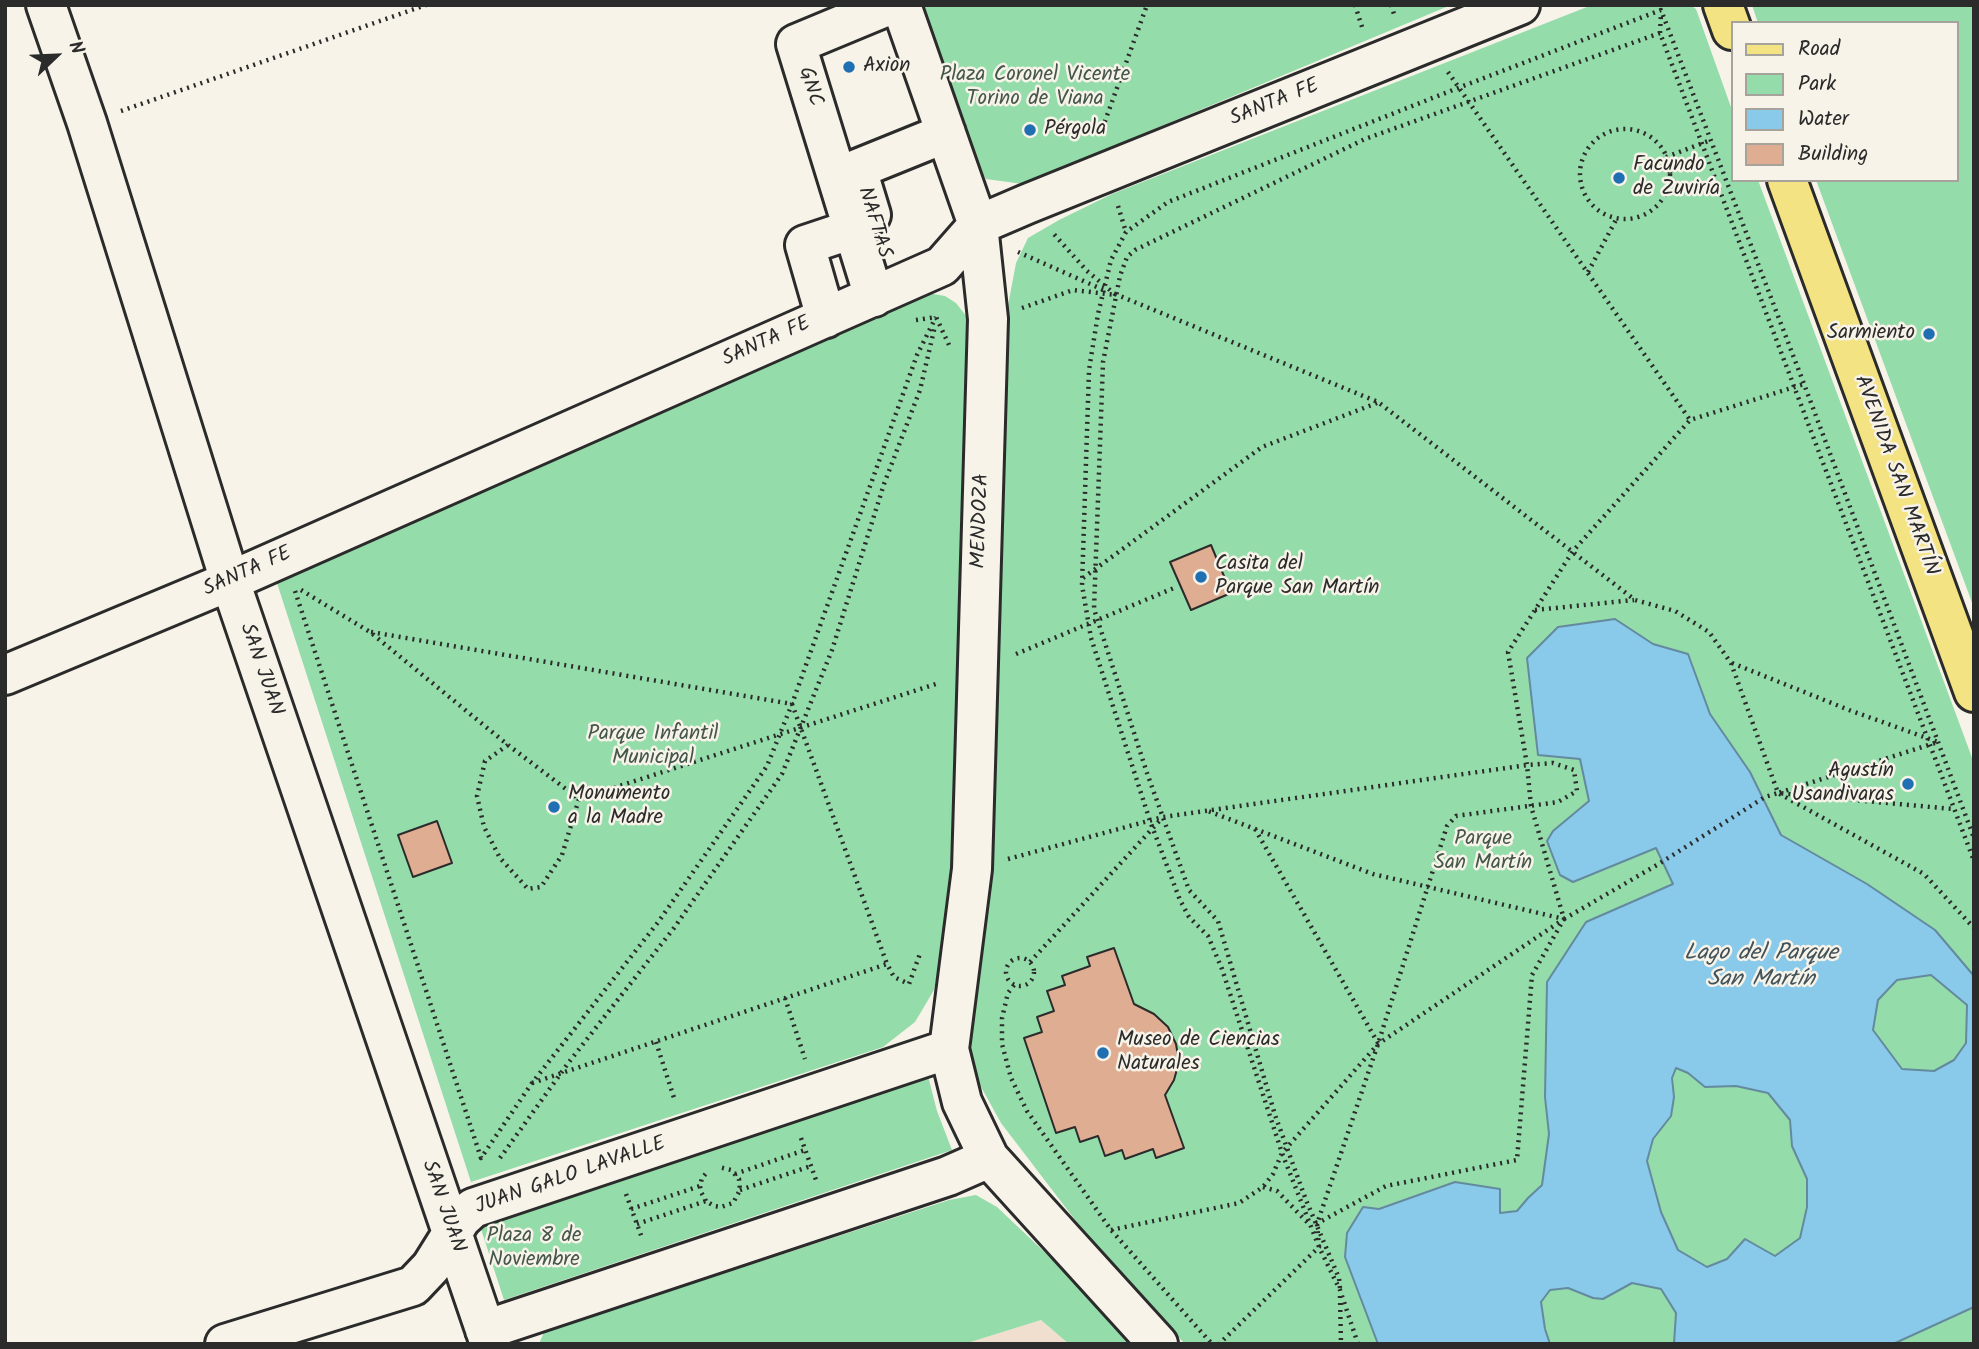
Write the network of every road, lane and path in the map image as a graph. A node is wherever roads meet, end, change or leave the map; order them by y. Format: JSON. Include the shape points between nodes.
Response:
{"nodes":[{"id":1,"x":46,"y":5,"type":"edge"},
{"id":2,"x":426,"y":5,"type":"edge"},
{"id":3,"x":890,"y":5,"type":"edge"},
{"id":4,"x":901,"y":5,"type":"edge"},
{"id":5,"x":1147,"y":5,"type":"edge"},
{"id":6,"x":1520,"y":5,"type":"edge"},
{"id":7,"x":1723,"y":5,"type":"edge"},
{"id":8,"x":1661,"y":10,"type":"junction"},
{"id":9,"x":1730,"y":24,"type":"edge"},
{"id":10,"x":1375,"y":29,"type":"dead end"},
{"id":11,"x":1364,"y":33,"type":"dead end"},
{"id":12,"x":1660,"y":33,"type":"junction"},
{"id":13,"x":1428,"y":42,"type":"junction"},
{"id":14,"x":1458,"y":88,"type":"junction"},
{"id":15,"x":1469,"y":102,"type":"junction"},
{"id":16,"x":87,"y":123,"type":"junction"},
{"id":17,"x":946,"y":134,"type":"junction"},
{"id":18,"x":1711,"y":140,"type":"junction"},
{"id":19,"x":1702,"y":144,"type":"junction"},
{"id":20,"x":1108,"y":155,"type":"junction"},
{"id":21,"x":1666,"y":158,"type":"junction"},
{"id":22,"x":1788,"y":182,"type":"edge"},
{"id":23,"x":1027,"y":204,"type":"junction"},
{"id":24,"x":1616,"y":218,"type":"junction"},
{"id":25,"x":853,"y":229,"type":"junction"},
{"id":26,"x":978,"y":230,"type":"junction"},
{"id":27,"x":1126,"y":232,"type":"junction"},
{"id":28,"x":1588,"y":272,"type":"junction"},
{"id":29,"x":1104,"y":290,"type":"junction"},
{"id":30,"x":883,"y":292,"type":"junction"},
{"id":31,"x":1116,"y":295,"type":"junction"},
{"id":32,"x":826,"y":317,"type":"junction"},
{"id":33,"x":936,"y":317,"type":"junction"},
{"id":34,"x":988,"y":319,"type":"junction"},
{"id":35,"x":912,"y":321,"type":"dead end"},
{"id":36,"x":949,"y":345,"type":"dead end"},
{"id":37,"x":1804,"y":384,"type":"junction"},
{"id":38,"x":1794,"y":387,"type":"junction"},
{"id":39,"x":1378,"y":402,"type":"junction"},
{"id":40,"x":1690,"y":419,"type":"junction"},
{"id":41,"x":1573,"y":551,"type":"junction"},
{"id":42,"x":1095,"y":569,"type":"junction"},
{"id":43,"x":1083,"y":579,"type":"junction"},
{"id":44,"x":230,"y":581,"type":"junction"},
{"id":45,"x":1174,"y":588,"type":"dead end"},
{"id":46,"x":1635,"y":600,"type":"junction"},
{"id":47,"x":1535,"y":610,"type":"junction"},
{"id":48,"x":1097,"y":620,"type":"junction"},
{"id":49,"x":1088,"y":624,"type":"junction"},
{"id":50,"x":370,"y":632,"type":"junction"},
{"id":51,"x":1731,"y":663,"type":"junction"},
{"id":52,"x":978,"y":670,"type":"junction"},
{"id":53,"x":5,"y":676,"type":"edge"},
{"id":54,"x":1974,"y":692,"type":"edge"},
{"id":55,"x":940,"y":696,"type":"dead end"},
{"id":56,"x":792,"y":704,"type":"junction"},
{"id":57,"x":800,"y":728,"type":"junction"},
{"id":58,"x":780,"y":734,"type":"junction"},
{"id":59,"x":1927,"y":739,"type":"junction"},
{"id":60,"x":1938,"y":742,"type":"junction"},
{"id":61,"x":508,"y":745,"type":"junction"},
{"id":62,"x":1930,"y":745,"type":"junction"},
{"id":63,"x":1527,"y":765,"type":"junction"},
{"id":64,"x":1777,"y":793,"type":"junction"},
{"id":65,"x":579,"y":799,"type":"junction"},
{"id":66,"x":1531,"y":806,"type":"junction"},
{"id":67,"x":1954,"y":809,"type":"junction"},
{"id":68,"x":1207,"y":810,"type":"junction"},
{"id":69,"x":1163,"y":817,"type":"junction"},
{"id":70,"x":1150,"y":821,"type":"junction"},
{"id":71,"x":1254,"y":828,"type":"junction"},
{"id":72,"x":1153,"y":829,"type":"junction"},
{"id":73,"x":1974,"y":838,"type":"edge"},
{"id":74,"x":1974,"y":861,"type":"edge"},
{"id":75,"x":972,"y":869,"type":"junction"},
{"id":76,"x":1428,"y":887,"type":"junction"},
{"id":77,"x":1564,"y":919,"type":"junction"},
{"id":78,"x":1974,"y":928,"type":"edge"},
{"id":79,"x":922,"y":944,"type":"dead end"},
{"id":80,"x":1030,"y":962,"type":"junction"},
{"id":81,"x":887,"y":964,"type":"junction"},
{"id":82,"x":1014,"y":985,"type":"junction"},
{"id":83,"x":785,"y":998,"type":"junction"},
{"id":84,"x":656,"y":1042,"type":"junction"},
{"id":85,"x":1378,"y":1044,"type":"junction"},
{"id":86,"x":949,"y":1049,"type":"junction"},
{"id":87,"x":560,"y":1074,"type":"junction"},
{"id":88,"x":532,"y":1083,"type":"junction"},
{"id":89,"x":816,"y":1093,"type":"junction"},
{"id":90,"x":798,"y":1128,"type":"dead end"},
{"id":91,"x":687,"y":1137,"type":"junction"},
{"id":92,"x":1287,"y":1147,"type":"junction"},
{"id":93,"x":805,"y":1150,"type":"junction"},
{"id":94,"x":1282,"y":1153,"type":"junction"},
{"id":95,"x":989,"y":1158,"type":"junction"},
{"id":96,"x":811,"y":1166,"type":"junction"},
{"id":97,"x":735,"y":1174,"type":"junction"},
{"id":98,"x":623,"y":1186,"type":"dead end"},
{"id":99,"x":700,"y":1186,"type":"junction"},
{"id":100,"x":1263,"y":1187,"type":"junction"},
{"id":101,"x":819,"y":1188,"type":"dead end"},
{"id":102,"x":740,"y":1190,"type":"junction"},
{"id":103,"x":706,"y":1201,"type":"junction"},
{"id":104,"x":631,"y":1209,"type":"junction"},
{"id":105,"x":462,"y":1221,"type":"junction"},
{"id":106,"x":637,"y":1224,"type":"junction"},
{"id":107,"x":1317,"y":1224,"type":"junction"},
{"id":108,"x":1310,"y":1225,"type":"junction"},
{"id":109,"x":1111,"y":1230,"type":"junction"},
{"id":110,"x":644,"y":1246,"type":"dead end"},
{"id":111,"x":1319,"y":1247,"type":"junction"},
{"id":112,"x":1340,"y":1290,"type":"junction"},
{"id":113,"x":488,"y":1337,"type":"edge"},
{"id":114,"x":225,"y":1344,"type":"edge"},
{"id":115,"x":1158,"y":1344,"type":"edge"},
{"id":116,"x":1212,"y":1344,"type":"edge"},
{"id":117,"x":1219,"y":1344,"type":"edge"},
{"id":118,"x":1341,"y":1344,"type":"edge"},
{"id":119,"x":1358,"y":1344,"type":"edge"}],
"edges":[{"from":1,"to":16,"type":"street","name":"SAN JUAN"},
{"from":2,"to":16,"type":"path"},
{"from":3,"to":25,"type":"street","name":"GNC","via":[[796,44]]},
{"from":4,"to":17,"type":"street","name":"MENDOZA"},
{"from":5,"to":20,"type":"path","via":[[1097,143]]},
{"from":6,"to":13,"type":"street","name":"SANTA FE"},
{"from":7,"to":9,"type":"main road"},
{"from":8,"to":12,"type":"path"},
{"from":8,"to":14,"type":"path"},
{"from":8,"to":18,"type":"path"},
{"from":10,"to":11,"type":"path"},
{"from":12,"to":15,"type":"path"},
{"from":12,"to":19,"type":"path"},
{"from":13,"to":14,"type":"path"},
{"from":13,"to":20,"type":"street","name":"SANTA FE"},
{"from":14,"to":15,"type":"path"},
{"from":14,"to":27,"type":"path","via":[[1168,202]]},
{"from":15,"to":28,"type":"path"},
{"from":15,"to":31,"type":"path","via":[[1365,139],[1135,250],[1127,257]]},
{"from":16,"to":44,"type":"street","name":"SAN JUAN"},
{"from":17,"to":26,"type":"street","name":"MENDOZA"},
{"from":17,"to":30,"type":"street","name":"NAFTAS","via":[[857,169]]},
{"from":18,"to":19,"type":"path"},
{"from":18,"to":37,"type":"path"},
{"from":19,"to":21,"type":"path"},
{"from":19,"to":38,"type":"path"},
{"from":20,"to":23,"type":"street","name":"SANTA FE"},
{"from":20,"to":27,"type":"path"},
{"from":21,"to":24,"type":"path","via":[[1670,180],[1665,195],[1644,215]]},
{"from":21,"to":24,"type":"path","via":[[1653,139],[1626,129],[1611,131],[1588,148],[1580,176],[1583,190],[1590,203]]},
{"from":22,"to":54,"type":"main road","name":"AVENIDA SAN MARTÍN"},
{"from":23,"to":26,"type":"street","name":"SANTA FE"},
{"from":23,"to":29,"type":"path"},
{"from":24,"to":28,"type":"path"},
{"from":25,"to":30,"type":"street","name":"GNC"},
{"from":25,"to":32,"type":"street","via":[[805,245]]},
{"from":26,"to":29,"type":"path"},
{"from":26,"to":30,"type":"street","name":"SANTA FE","via":[[942,266]]},
{"from":26,"to":34,"type":"street","name":"MENDOZA"},
{"from":27,"to":29,"type":"path","via":[[1111,260]]},
{"from":28,"to":40,"type":"path"},
{"from":29,"to":31,"type":"path"},
{"from":29,"to":34,"type":"path","via":[[1073,290]]},
{"from":29,"to":43,"type":"path","via":[[1089,370]]},
{"from":30,"to":32,"type":"street","name":"SANTA FE"},
{"from":31,"to":39,"type":"path"},
{"from":31,"to":42,"type":"path","via":[[1103,362]]},
{"from":32,"to":44,"type":"street","name":"SANTA FE"},
{"from":33,"to":34,"type":"path"},
{"from":33,"to":35,"type":"path"},
{"from":33,"to":36,"type":"path"},
{"from":33,"to":56,"type":"path","via":[[917,355]]},
{"from":33,"to":57,"type":"path","via":[[920,390],[884,484],[832,650]]},
{"from":34,"to":52,"type":"street","name":"MENDOZA"},
{"from":37,"to":38,"type":"path"},
{"from":37,"to":60,"type":"path"},
{"from":38,"to":40,"type":"path"},
{"from":38,"to":59,"type":"path"},
{"from":39,"to":41,"type":"path"},
{"from":39,"to":42,"type":"path","via":[[1262,447]]},
{"from":40,"to":41,"type":"path"},
{"from":41,"to":46,"type":"path"},
{"from":41,"to":47,"type":"path"},
{"from":42,"to":43,"type":"path"},
{"from":42,"to":48,"type":"path"},
{"from":43,"to":49,"type":"path"},
{"from":44,"to":53,"type":"street","name":"SANTA FE"},
{"from":44,"to":105,"type":"street","name":"SAN JUAN"},
{"from":45,"to":48,"type":"path"},
{"from":46,"to":47,"type":"path"},
{"from":46,"to":51,"type":"path","via":[[1675,611],[1709,632]]},
{"from":47,"to":63,"type":"path","via":[[1508,652]]},
{"from":48,"to":49,"type":"path"},
{"from":48,"to":69,"type":"path"},
{"from":49,"to":52,"type":"path"},
{"from":49,"to":70,"type":"path"},
{"from":50,"to":56,"type":"path"},
{"from":50,"to":61,"type":"path"},
{"from":50,"to":88,"type":"path","via":[[293,585],[481,1157]]},
{"from":51,"to":59,"type":"path"},
{"from":51,"to":64,"type":"path"},
{"from":52,"to":75,"type":"street","name":"MENDOZA"},
{"from":55,"to":57,"type":"path","via":[[940,682]]},
{"from":56,"to":57,"type":"path"},
{"from":56,"to":58,"type":"path"},
{"from":57,"to":58,"type":"path"},
{"from":57,"to":81,"type":"path"},
{"from":57,"to":87,"type":"path","via":[[782,774],[674,928]]},
{"from":58,"to":65,"type":"path"},
{"from":58,"to":88,"type":"path","via":[[767,766],[659,921]]},
{"from":59,"to":60,"type":"path"},
{"from":59,"to":62,"type":"path"},
{"from":60,"to":62,"type":"path"},
{"from":60,"to":73,"type":"path"},
{"from":61,"to":65,"type":"path"},
{"from":61,"to":65,"type":"path","via":[[485,761],[477,796],[484,827],[500,858],[528,889],[541,887],[562,855]]},
{"from":62,"to":64,"type":"path"},
{"from":62,"to":67,"type":"path"},
{"from":63,"to":66,"type":"path"},
{"from":63,"to":66,"type":"path","via":[[1553,763],[1574,769],[1577,791],[1558,802]]},
{"from":63,"to":68,"type":"path"},
{"from":64,"to":67,"type":"path"},
{"from":64,"to":77,"type":"path"},
{"from":64,"to":78,"type":"path","via":[[1924,874]]},
{"from":66,"to":76,"type":"path","via":[[1456,816],[1447,826]]},
{"from":66,"to":77,"type":"path"},
{"from":67,"to":74,"type":"path"},
{"from":68,"to":69,"type":"path"},
{"from":68,"to":71,"type":"path"},
{"from":69,"to":70,"type":"path"},
{"from":69,"to":72,"type":"path"},
{"from":69,"to":92,"type":"path","via":[[1189,890],[1218,921]]},
{"from":70,"to":72,"type":"path"},
{"from":70,"to":75,"type":"path"},
{"from":71,"to":76,"type":"path","via":[[1373,874]]},
{"from":71,"to":85,"type":"path"},
{"from":72,"to":80,"type":"path"},
{"from":72,"to":94,"type":"path","via":[[1180,900],[1208,936],[1222,969]]},
{"from":75,"to":86,"type":"street","name":"MENDOZA"},
{"from":76,"to":77,"type":"path"},
{"from":76,"to":85,"type":"path"},
{"from":77,"to":85,"type":"path"},
{"from":77,"to":107,"type":"path","via":[[1532,975],[1517,1160],[1386,1186]]},
{"from":79,"to":81,"type":"path","via":[[909,984],[894,977]]},
{"from":80,"to":82,"type":"path","via":[[1031,980]]},
{"from":80,"to":82,"type":"path","via":[[1019,958],[1007,965],[1006,975]]},
{"from":81,"to":83,"type":"path"},
{"from":82,"to":109,"type":"path","via":[[1002,1018],[1002,1044],[1011,1078],[1027,1111]]},
{"from":83,"to":84,"type":"path"},
{"from":83,"to":89,"type":"path"},
{"from":84,"to":87,"type":"path"},
{"from":84,"to":91,"type":"path"},
{"from":85,"to":92,"type":"path"},
{"from":85,"to":107,"type":"path"},
{"from":86,"to":89,"type":"street","name":"JUAN GALO LAVALLE"},
{"from":86,"to":95,"type":"street","via":[[962,1102]]},
{"from":87,"to":88,"type":"path"},
{"from":87,"to":105,"type":"path","via":[[474,1194]]},
{"from":89,"to":91,"type":"street","name":"JUAN GALO LAVALLE"},
{"from":90,"to":93,"type":"path"},
{"from":91,"to":105,"type":"street","name":"JUAN GALO LAVALLE"},
{"from":92,"to":94,"type":"path"},
{"from":92,"to":107,"type":"path"},
{"from":93,"to":96,"type":"path"},
{"from":93,"to":97,"type":"path"},
{"from":94,"to":100,"type":"path"},
{"from":94,"to":108,"type":"path"},
{"from":95,"to":113,"type":"street"},
{"from":95,"to":115,"type":"street"},
{"from":96,"to":101,"type":"path"},
{"from":96,"to":102,"type":"path"},
{"from":97,"to":99,"type":"path","via":[[725,1167],[715,1168],[706,1172]]},
{"from":97,"to":102,"type":"path"},
{"from":98,"to":104,"type":"path"},
{"from":99,"to":103,"type":"path"},
{"from":99,"to":104,"type":"path"},
{"from":100,"to":108,"type":"path","via":[[1277,1191]]},
{"from":100,"to":109,"type":"path","via":[[1239,1203]]},
{"from":102,"to":103,"type":"path","via":[[728,1205]]},
{"from":103,"to":106,"type":"path"},
{"from":104,"to":106,"type":"path"},
{"from":105,"to":113,"type":"street","name":"SAN JUAN"},
{"from":105,"to":114,"type":"street","via":[[413,1286]]},
{"from":106,"to":110,"type":"path"},
{"from":107,"to":108,"type":"path"},
{"from":107,"to":111,"type":"path"},
{"from":107,"to":112,"type":"path"},
{"from":108,"to":111,"type":"path"},
{"from":109,"to":116,"type":"path"},
{"from":111,"to":112,"type":"path"},
{"from":111,"to":117,"type":"path"},
{"from":112,"to":118,"type":"path"},
{"from":112,"to":119,"type":"path"}]}
